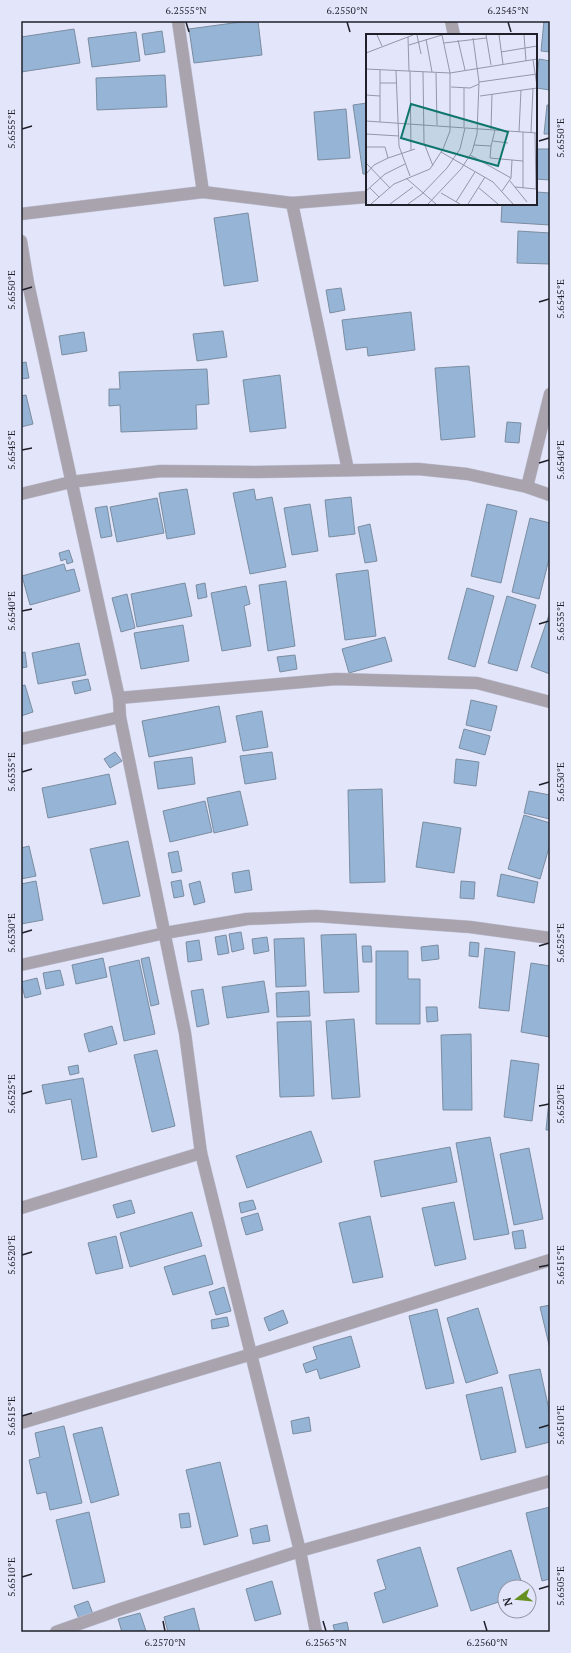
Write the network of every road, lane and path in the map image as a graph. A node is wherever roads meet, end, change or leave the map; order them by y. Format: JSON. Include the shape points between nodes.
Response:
{"nodes":[{"id":1,"x":178,"y":21,"type":"edge"},
{"id":2,"x":451,"y":21,"type":"edge"},
{"id":3,"x":454,"y":34,"type":"edge"},
{"id":4,"x":203,"y":192,"type":"junction"},
{"id":5,"x":366,"y":197,"type":"edge"},
{"id":6,"x":292,"y":202,"type":"junction"},
{"id":7,"x":21,"y":214,"type":"edge"},
{"id":8,"x":21,"y":241,"type":"edge"},
{"id":9,"x":25,"y":284,"type":"edge"},
{"id":10,"x":550,"y":394,"type":"edge"},
{"id":11,"x":348,"y":470,"type":"junction"},
{"id":12,"x":72,"y":482,"type":"junction"},
{"id":13,"x":527,"y":487,"type":"junction"},
{"id":14,"x":21,"y":494,"type":"edge"},
{"id":15,"x":550,"y":494,"type":"edge"},
{"id":16,"x":119,"y":698,"type":"junction"},
{"id":17,"x":550,"y":702,"type":"edge"},
{"id":18,"x":120,"y":717,"type":"junction"},
{"id":19,"x":21,"y":739,"type":"edge"},
{"id":20,"x":165,"y":934,"type":"junction"},
{"id":21,"x":550,"y":938,"type":"edge"},
{"id":22,"x":21,"y":965,"type":"edge"},
{"id":23,"x":202,"y":1153,"type":"junction"},
{"id":24,"x":21,"y":1208,"type":"edge"},
{"id":25,"x":550,"y":1260,"type":"edge"},
{"id":26,"x":252,"y":1354,"type":"junction"},
{"id":27,"x":21,"y":1423,"type":"edge"},
{"id":28,"x":550,"y":1481,"type":"edge"},
{"id":29,"x":300,"y":1551,"type":"junction"},
{"id":30,"x":56,"y":1632,"type":"edge"},
{"id":31,"x":316,"y":1632,"type":"edge"}],
"edges":[{"from":1,"to":4,"type":"street"},
{"from":2,"to":3,"type":"street"},
{"from":4,"to":6,"type":"street"},
{"from":4,"to":7,"type":"street"},
{"from":5,"to":6,"type":"street"},
{"from":6,"to":11,"type":"street"},
{"from":8,"to":9,"type":"street"},
{"from":9,"to":12,"type":"street"},
{"from":10,"to":13,"type":"street"},
{"from":11,"to":12,"type":"street","via":[[161,471]]},
{"from":11,"to":13,"type":"street","via":[[418,469],[467,474]]},
{"from":12,"to":14,"type":"street"},
{"from":12,"to":16,"type":"street"},
{"from":13,"to":15,"type":"street"},
{"from":16,"to":17,"type":"street","via":[[336,679],[478,683]]},
{"from":16,"to":18,"type":"street"},
{"from":18,"to":19,"type":"street"},
{"from":18,"to":20,"type":"street"},
{"from":20,"to":21,"type":"street","via":[[248,919],[316,916],[470,927]]},
{"from":20,"to":22,"type":"street"},
{"from":20,"to":23,"type":"street","via":[[185,1033]]},
{"from":23,"to":24,"type":"street"},
{"from":23,"to":26,"type":"street"},
{"from":25,"to":26,"type":"street"},
{"from":26,"to":27,"type":"street"},
{"from":26,"to":29,"type":"street"},
{"from":28,"to":29,"type":"street"},
{"from":29,"to":30,"type":"street"},
{"from":29,"to":31,"type":"street"}]}
